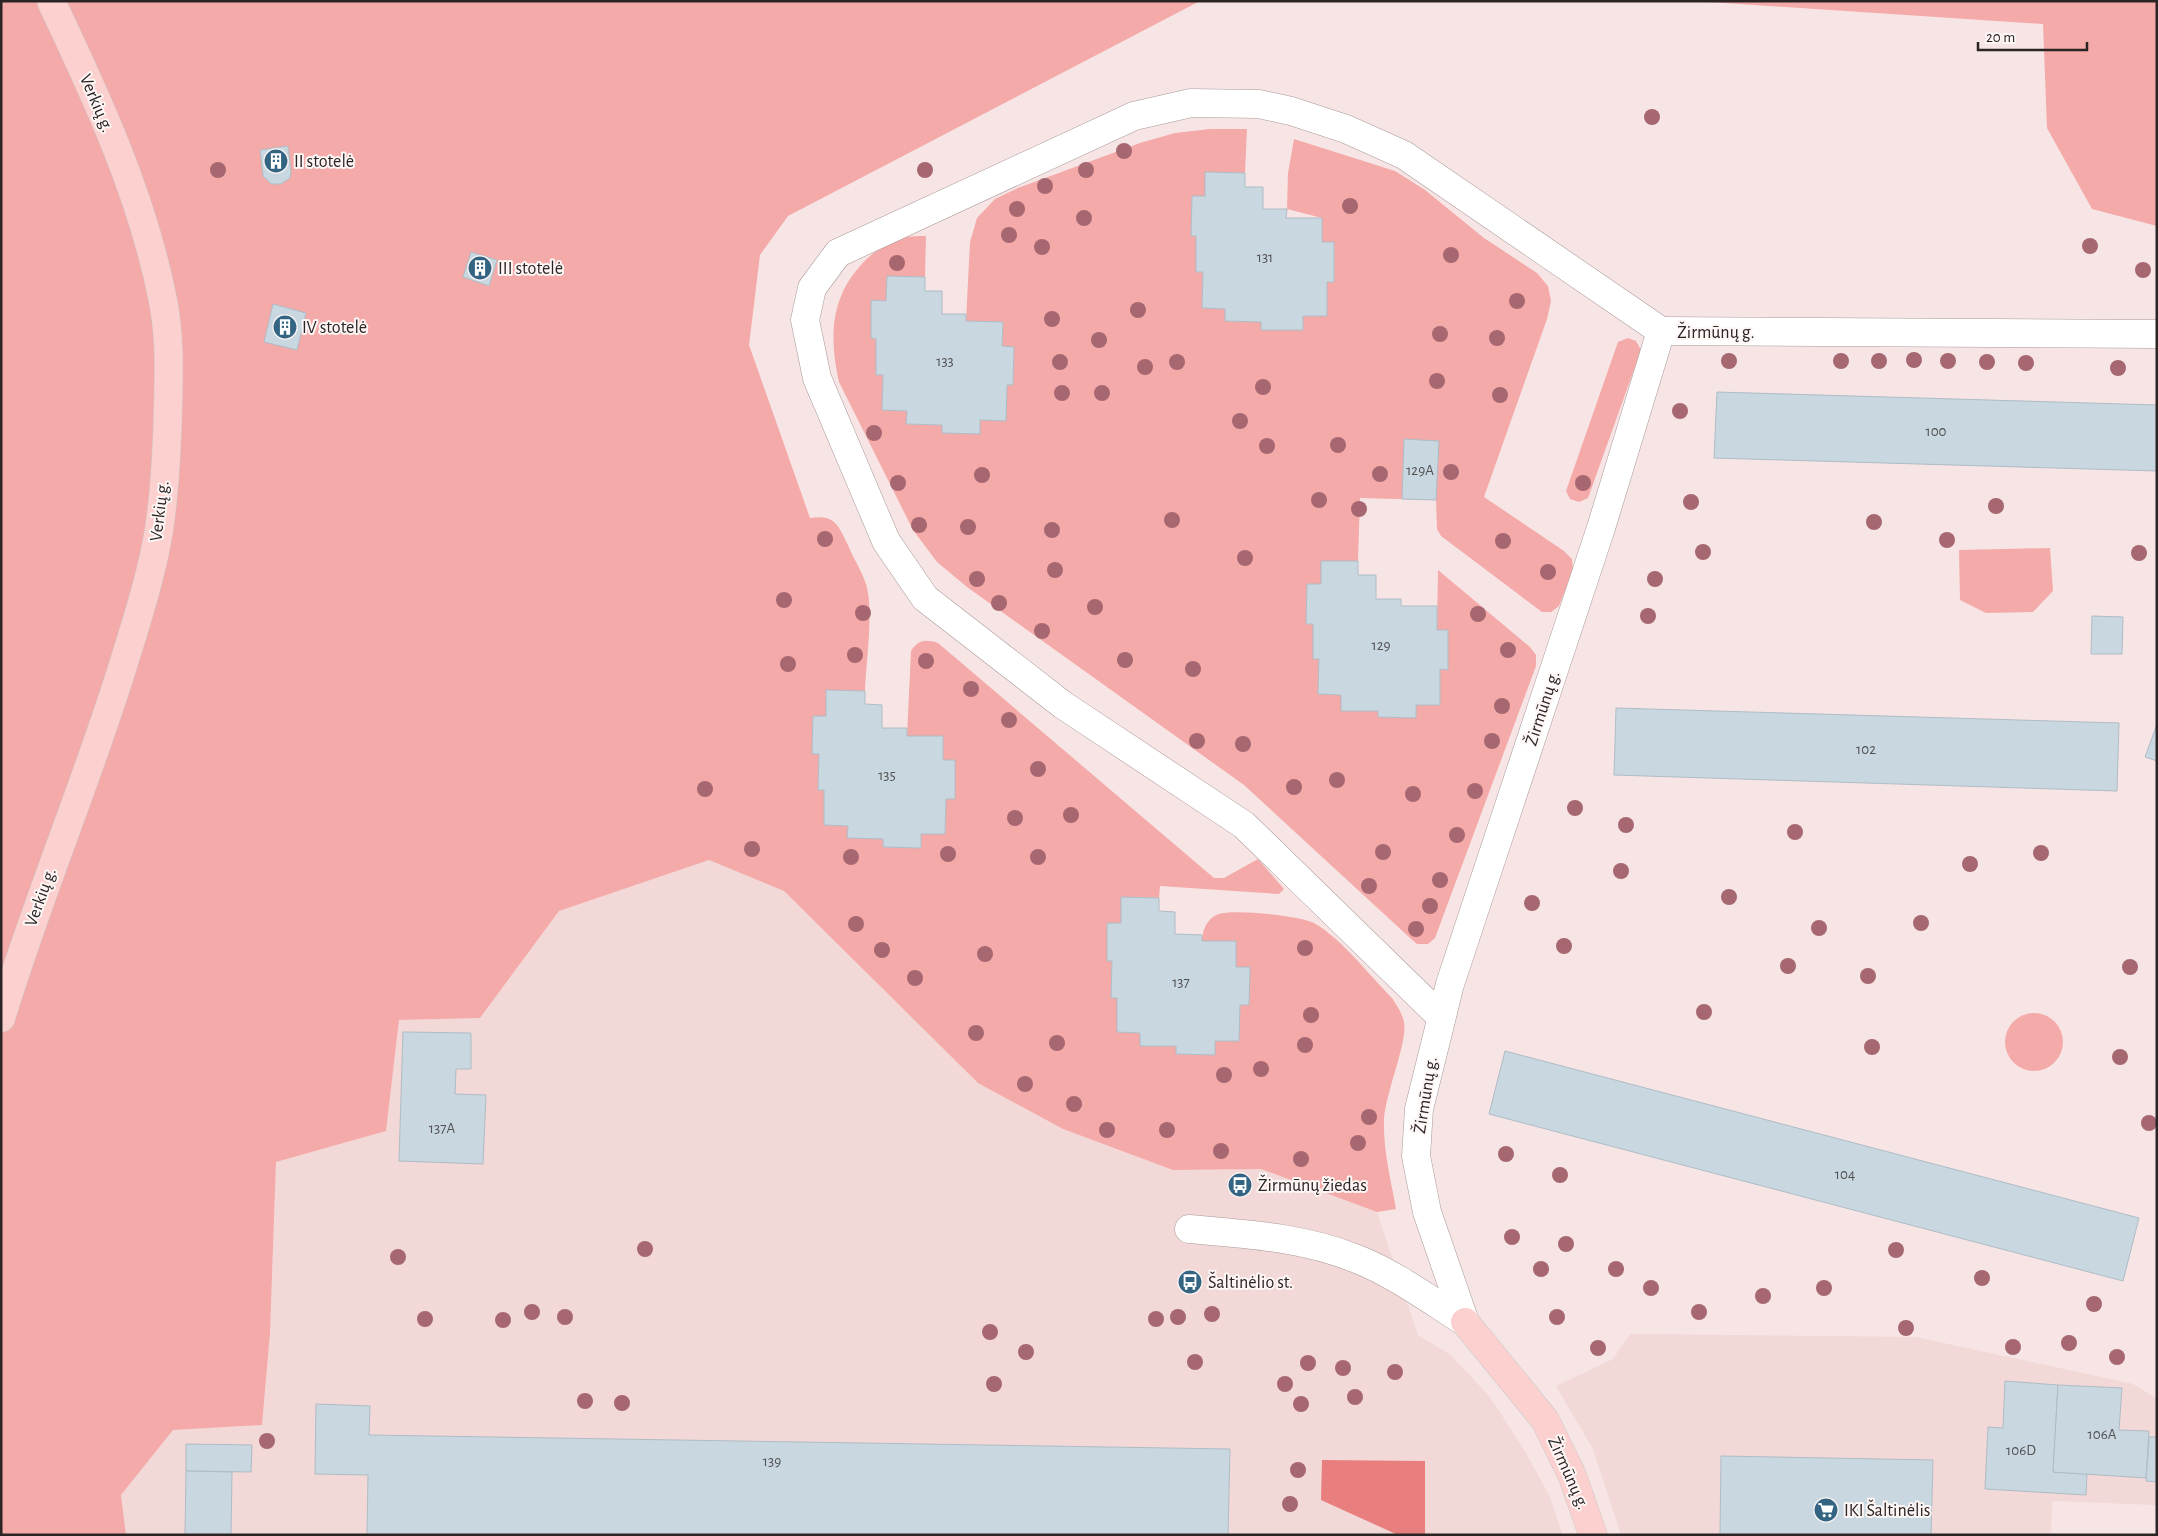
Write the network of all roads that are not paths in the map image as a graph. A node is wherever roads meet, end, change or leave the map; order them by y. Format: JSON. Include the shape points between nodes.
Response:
{"nodes":[{"id":1,"x":51,"y":1,"type":"edge"},
{"id":2,"x":1661,"y":331,"type":"junction"},
{"id":3,"x":2157,"y":334,"type":"edge"},
{"id":4,"x":1440,"y":1016,"type":"junction"},
{"id":5,"x":1,"y":1018,"type":"edge"},
{"id":6,"x":1189,"y":1229,"type":"dead end"},
{"id":7,"x":1465,"y":1322,"type":"junction"},
{"id":8,"x":1593,"y":1535,"type":"edge"}],
"edges":[{"from":1,"to":5,"type":"main road","name":"Verkių g.","via":[[127,173],[147,234],[163,297],[170,345],[168,438],[159,531],[136,624],[106,722],[25,940]]},
{"from":2,"to":3,"type":"street","name":"Žirmūnų g."},
{"from":2,"to":4,"type":"street","name":"Žirmūnų g.","via":[[1601,528]]},
{"from":2,"to":4,"type":"street","via":[[1404,155],[1346,129],[1291,111],[1235,102],[1191,103],[1134,116],[838,253],[812,288],[805,320],[817,378],[886,541],[925,598],[1063,705],[1244,825]]},
{"from":4,"to":7,"type":"street","name":"Žirmūnų g.","via":[[1419,1109],[1416,1156],[1427,1212]]},
{"from":6,"to":7,"type":"street","via":[[1289,1240],[1357,1259]]},
{"from":7,"to":8,"type":"main road","name":"Žirmūnų g.","via":[[1545,1420],[1572,1475]]}]}
